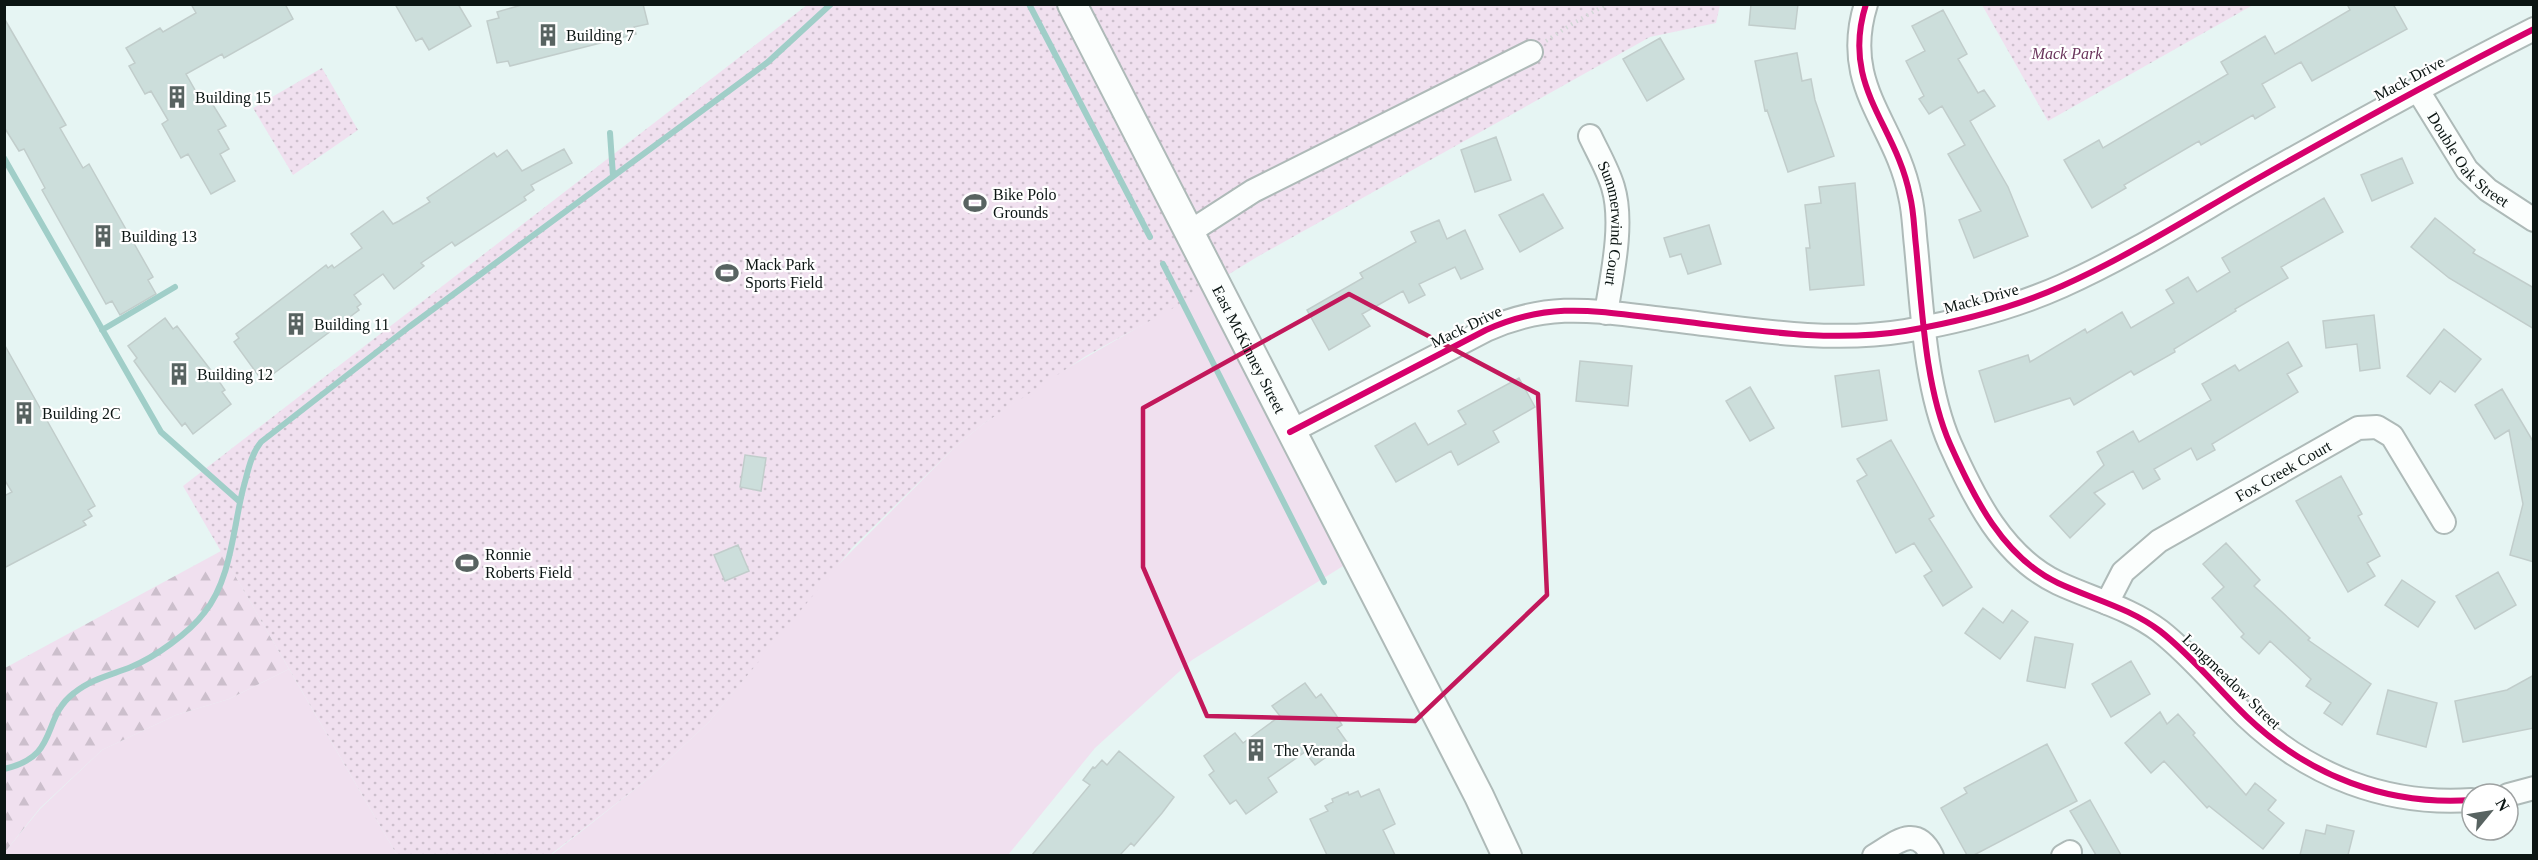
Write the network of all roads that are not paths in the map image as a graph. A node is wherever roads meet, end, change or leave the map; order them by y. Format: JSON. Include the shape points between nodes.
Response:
{"nodes":[{"id":1,"x":1072,"y":4,"type":"edge"},
{"id":2,"x":1866,"y":4,"type":"edge"},
{"id":3,"x":2534,"y":29,"type":"edge"},
{"id":4,"x":1531,"y":52,"type":"road end"},
{"id":5,"x":2417,"y":88,"type":"junction"},
{"id":6,"x":1590,"y":136,"type":"dead end"},
{"id":7,"x":2534,"y":220,"type":"edge"},
{"id":8,"x":1188,"y":233,"type":"junction"},
{"id":9,"x":1606,"y":313,"type":"junction"},
{"id":10,"x":1924,"y":327,"type":"junction"},
{"id":11,"x":1290,"y":432,"type":"junction"},
{"id":12,"x":2444,"y":522,"type":"dead end"},
{"id":13,"x":2107,"y":603,"type":"junction"},
{"id":14,"x":2460,"y":800,"type":"edge"},
{"id":15,"x":1507,"y":855,"type":"edge"},
{"id":16,"x":1874,"y":855,"type":"edge"},
{"id":17,"x":1932,"y":855,"type":"edge"}],
"edges":[{"from":1,"to":8,"type":"main road","name":"East McKinney Street"},
{"from":2,"to":10,"type":"street","name":"Longmeadow Street","via":[[1859,35],[1859,59],[1869,98],[1899,159],[1911,197]]},
{"from":3,"to":5,"type":"street","name":"Mack Drive"},
{"from":4,"to":8,"type":"street","via":[[1253,191]]},
{"from":5,"to":7,"type":"street","name":"Double Oak Street","via":[[2467,170],[2488,190]]},
{"from":5,"to":10,"type":"street","name":"Mack Drive","via":[[2080,278],[2008,307]]},
{"from":6,"to":9,"type":"street","name":"Summerwind Court","via":[[1609,175],[1616,203]]},
{"from":8,"to":11,"type":"main road","name":"East McKinney Street"},
{"from":9,"to":10,"type":"street","name":"Mack Drive","via":[[1814,335],[1862,335]]},
{"from":9,"to":11,"type":"street","name":"Mack Drive","via":[[1559,310],[1513,318]]},
{"from":10,"to":13,"type":"street","name":"Longmeadow Street","via":[[1942,425],[1993,525],[2007,544],[2038,572]]},
{"from":11,"to":15,"type":"main road","name":"East McKinney Street"},
{"from":12,"to":13,"type":"street","name":"Fox Creek Court","via":[[2392,436],[2377,428],[2358,428],[2159,541],[2123,572]]},
{"from":13,"to":14,"type":"street","name":"Longmeadow Street","via":[[2146,621],[2168,637],[2248,718],[2299,759],[2340,780],[2387,794],[2430,801]]},
{"from":16,"to":17,"type":"street","via":[[1914,837],[1927,845]]}]}
